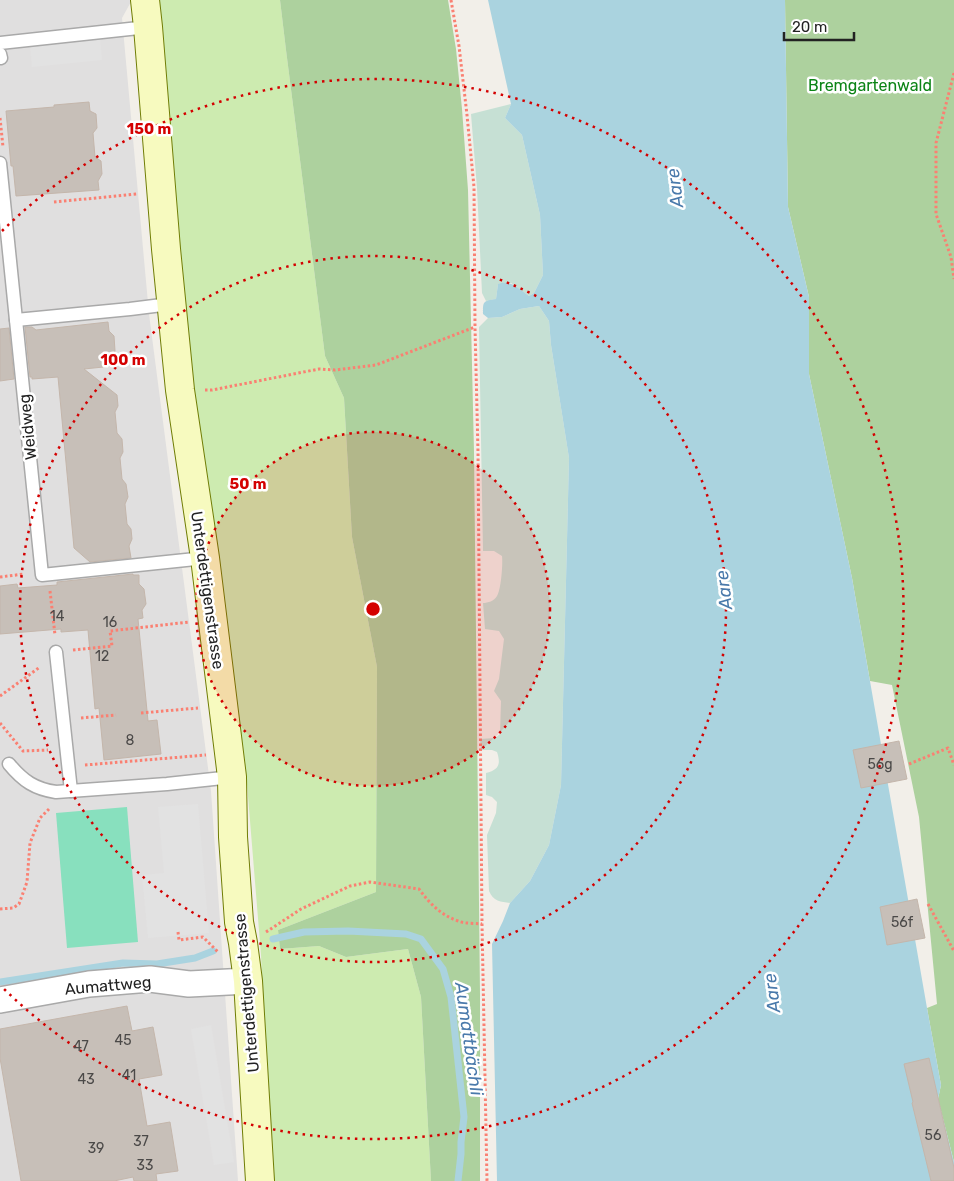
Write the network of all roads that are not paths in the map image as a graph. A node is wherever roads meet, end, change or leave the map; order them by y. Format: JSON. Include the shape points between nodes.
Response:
{"nodes":[{"id":1,"x":145,"y":0,"type":"edge"},
{"id":2,"x":148,"y":27,"type":"junction"},
{"id":3,"x":0,"y":43,"type":"edge"},
{"id":4,"x":0,"y":163,"type":"edge"},
{"id":5,"x":170,"y":304,"type":"junction"},
{"id":6,"x":16,"y":320,"type":"junction"},
{"id":7,"x":205,"y":558,"type":"junction"},
{"id":8,"x":56,"y":652,"type":"road end"},
{"id":9,"x":10,"y":764,"type":"dead end"},
{"id":10,"x":232,"y":777,"type":"junction"},
{"id":11,"x":71,"y":791,"type":"junction"},
{"id":12,"x":248,"y":981,"type":"junction"},
{"id":13,"x":0,"y":1000,"type":"edge"},
{"id":14,"x":260,"y":1181,"type":"edge"}],
"edges":[{"from":1,"to":2,"type":"street","name":"Unterdettigenstrasse"},
{"from":2,"to":3,"type":"lane"},
{"from":2,"to":5,"type":"street","name":"Unterdettigenstrasse"},
{"from":4,"to":6,"type":"lane","name":"Weidweg"},
{"from":5,"to":6,"type":"lane"},
{"from":5,"to":7,"type":"street","name":"Unterdettigenstrasse"},
{"from":6,"to":7,"type":"lane","name":"Weidweg","via":[[45,574]]},
{"from":7,"to":10,"type":"street","name":"Unterdettigenstrasse"},
{"from":8,"to":11,"type":"lane"},
{"from":9,"to":11,"type":"lane","via":[[18,775],[36,787],[56,792]]},
{"from":10,"to":11,"type":"lane"},
{"from":10,"to":12,"type":"street","name":"Unterdettigenstrasse","via":[[239,922]]},
{"from":12,"to":13,"type":"street","name":"Aumattweg","via":[[190,984],[150,979],[89,984]]},
{"from":12,"to":14,"type":"street","name":"Unterdettigenstrasse"}]}
